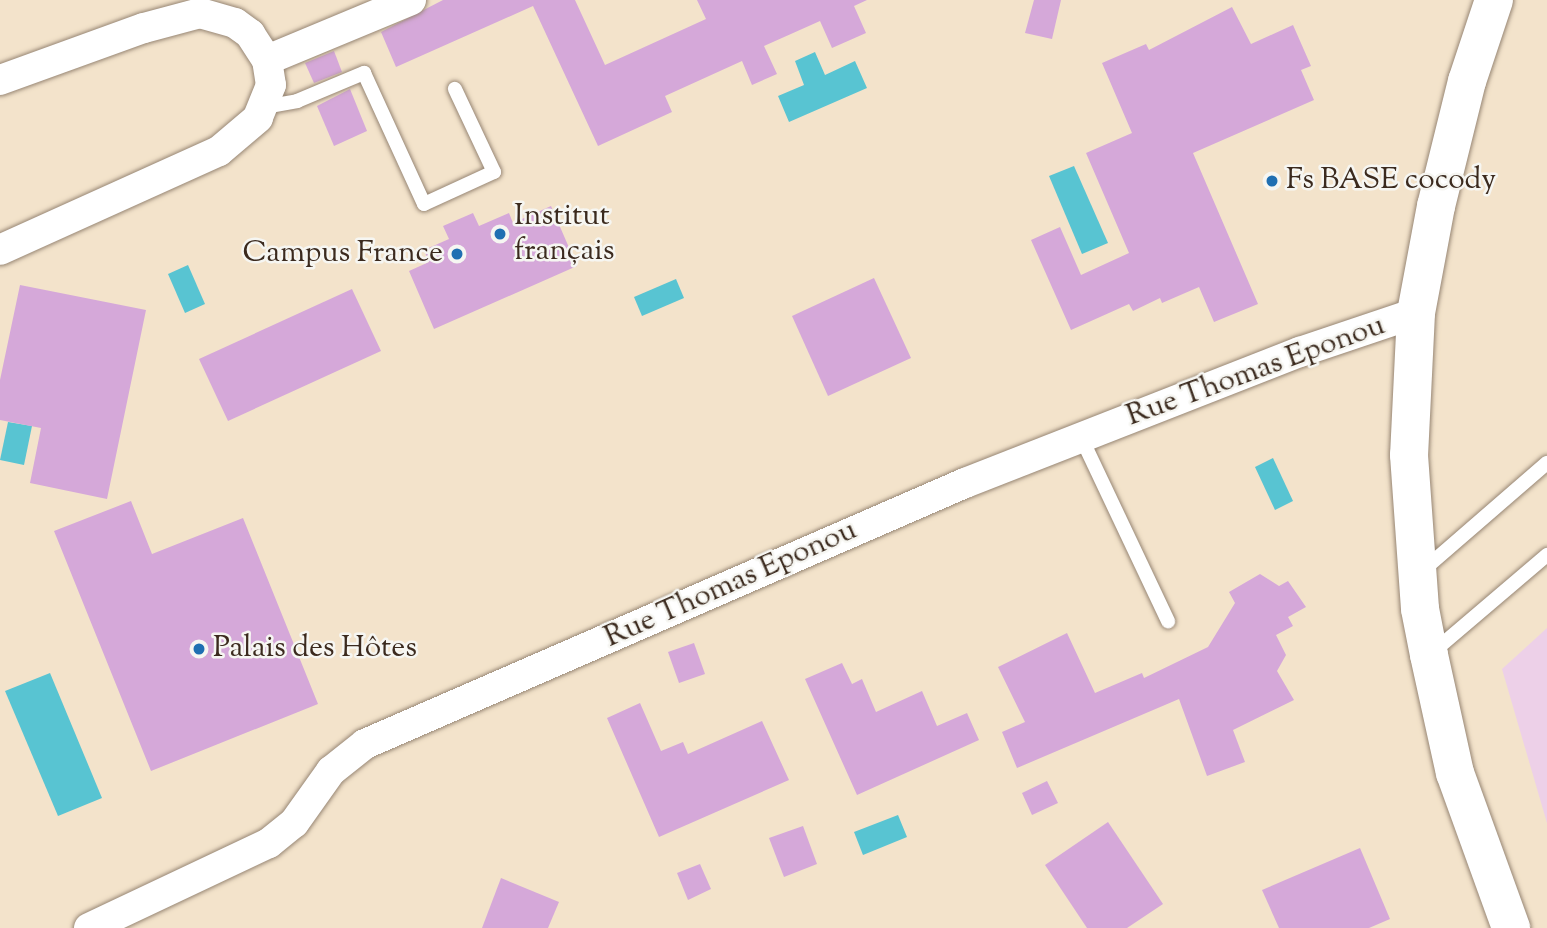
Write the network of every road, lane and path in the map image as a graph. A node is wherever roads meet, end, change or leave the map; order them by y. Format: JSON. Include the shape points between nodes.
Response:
{"nodes":[{"id":1,"x":411,"y":0,"type":"edge"},
{"id":2,"x":1494,"y":0,"type":"edge"},
{"id":3,"x":267,"y":60,"type":"junction"},
{"id":4,"x":0,"y":80,"type":"edge"},
{"id":5,"x":454,"y":89,"type":"dead end"},
{"id":6,"x":264,"y":107,"type":"junction"},
{"id":7,"x":0,"y":250,"type":"edge"},
{"id":8,"x":1416,"y":313,"type":"junction"},
{"id":9,"x":1081,"y":437,"type":"junction"},
{"id":10,"x":1547,"y":463,"type":"edge"},
{"id":11,"x":1547,"y":555,"type":"edge"},
{"id":12,"x":1418,"y":575,"type":"junction"},
{"id":13,"x":1168,"y":621,"type":"dead end"},
{"id":14,"x":1429,"y":655,"type":"junction"},
{"id":15,"x":89,"y":928,"type":"edge"},
{"id":16,"x":1511,"y":928,"type":"edge"}],
"edges":[{"from":1,"to":3,"type":"street"},
{"from":2,"to":8,"type":"street","via":[[1467,81]]},
{"from":3,"to":4,"type":"street","via":[[260,46],[235,23],[200,13],[144,28]]},
{"from":3,"to":6,"type":"street","via":[[271,85]]},
{"from":5,"to":6,"type":"lane","via":[[494,172],[424,204],[364,73],[297,101]]},
{"from":6,"to":7,"type":"street","via":[[242,135],[219,151]]},
{"from":8,"to":9,"type":"street","name":"Rue Thomas Eponou","via":[[1300,352]]},
{"from":8,"to":12,"type":"street","via":[[1409,455]]},
{"from":9,"to":13,"type":"lane"},
{"from":9,"to":15,"type":"street","name":"Rue Thomas Eponou","via":[[365,744],[339,763],[294,823],[269,843]]},
{"from":10,"to":12,"type":"lane"},
{"from":11,"to":14,"type":"lane"},
{"from":12,"to":14,"type":"street"},
{"from":14,"to":16,"type":"street","via":[[1455,773]]}]}
